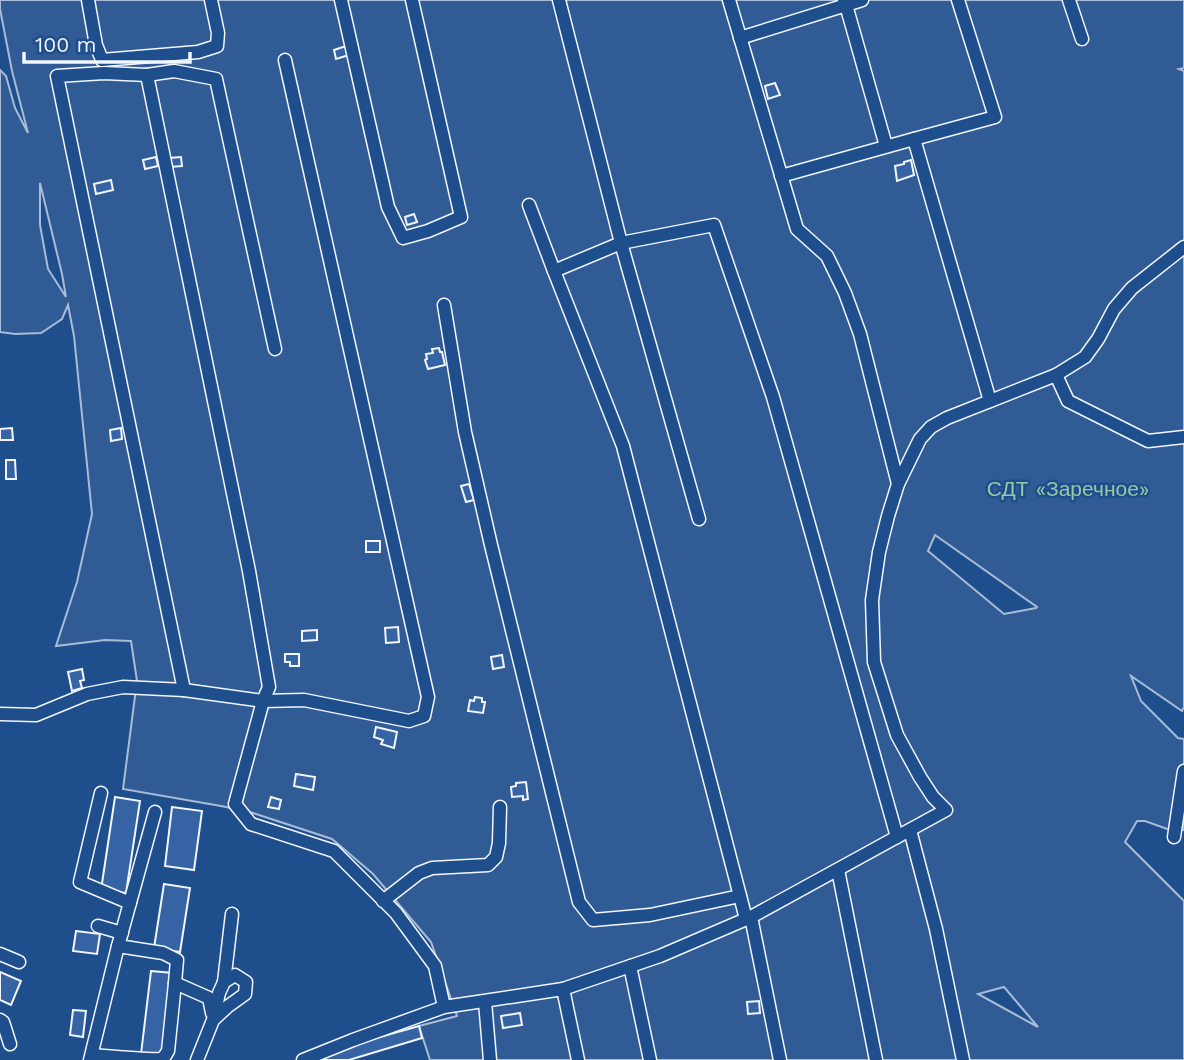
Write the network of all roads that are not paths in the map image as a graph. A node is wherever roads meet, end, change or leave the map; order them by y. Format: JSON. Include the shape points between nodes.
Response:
{"nodes":[{"id":1,"x":88,"y":0,"type":"edge"},
{"id":2,"x":211,"y":0,"type":"edge"},
{"id":3,"x":341,"y":0,"type":"edge"},
{"id":4,"x":412,"y":0,"type":"edge"},
{"id":5,"x":559,"y":0,"type":"edge"},
{"id":6,"x":729,"y":0,"type":"edge"},
{"id":7,"x":862,"y":0,"type":"edge"},
{"id":8,"x":957,"y":0,"type":"edge"},
{"id":9,"x":1069,"y":0,"type":"edge"},
{"id":10,"x":845,"y":2,"type":"edge"},
{"id":11,"x":740,"y":38,"type":"junction"},
{"id":12,"x":1082,"y":39,"type":"dead end"},
{"id":13,"x":285,"y":60,"type":"dead end"},
{"id":14,"x":148,"y":75,"type":"junction"},
{"id":15,"x":914,"y":139,"type":"junction"},
{"id":16,"x":886,"y":146,"type":"junction"},
{"id":17,"x":781,"y":176,"type":"junction"},
{"id":18,"x":529,"y":205,"type":"dead end"},
{"id":19,"x":621,"y":243,"type":"junction"},
{"id":20,"x":1184,"y":247,"type":"edge"},
{"id":21,"x":554,"y":271,"type":"junction"},
{"id":22,"x":444,"y":305,"type":"dead end"},
{"id":23,"x":275,"y":349,"type":"dead end"},
{"id":24,"x":1056,"y":374,"type":"junction"},
{"id":25,"x":990,"y":401,"type":"junction"},
{"id":26,"x":1184,"y":437,"type":"edge"},
{"id":27,"x":898,"y":484,"type":"junction"},
{"id":28,"x":699,"y":519,"type":"dead end"},
{"id":29,"x":184,"y":690,"type":"junction"},
{"id":30,"x":263,"y":701,"type":"junction"},
{"id":31,"x":0,"y":714,"type":"edge"},
{"id":32,"x":1184,"y":771,"type":"edge"},
{"id":33,"x":102,"y":793,"type":"dead end"},
{"id":34,"x":500,"y":807,"type":"dead end"},
{"id":35,"x":155,"y":812,"type":"dead end"},
{"id":36,"x":910,"y":830,"type":"junction"},
{"id":37,"x":897,"y":837,"type":"junction"},
{"id":38,"x":1174,"y":837,"type":"dead end"},
{"id":39,"x":838,"y":870,"type":"junction"},
{"id":40,"x":740,"y":895,"type":"junction"},
{"id":41,"x":383,"y":901,"type":"junction"},
{"id":42,"x":130,"y":903,"type":"junction"},
{"id":43,"x":232,"y":914,"type":"dead end"},
{"id":44,"x":749,"y":918,"type":"junction"},
{"id":45,"x":98,"y":926,"type":"dead end"},
{"id":46,"x":120,"y":939,"type":"junction"},
{"id":47,"x":0,"y":954,"type":"edge"},
{"id":48,"x":19,"y":962,"type":"dead end"},
{"id":49,"x":630,"y":966,"type":"junction"},
{"id":50,"x":225,"y":982,"type":"junction"},
{"id":51,"x":174,"y":983,"type":"junction"},
{"id":52,"x":563,"y":989,"type":"junction"},
{"id":53,"x":485,"y":1002,"type":"junction"},
{"id":54,"x":444,"y":1007,"type":"junction"},
{"id":55,"x":0,"y":1020,"type":"edge"},
{"id":56,"x":213,"y":1020,"type":"junction"},
{"id":57,"x":10,"y":1044,"type":"dead end"},
{"id":58,"x":91,"y":1057,"type":"edge"},
{"id":59,"x":168,"y":1058,"type":"edge"},
{"id":60,"x":197,"y":1060,"type":"edge"},
{"id":61,"x":303,"y":1060,"type":"edge"},
{"id":62,"x":491,"y":1060,"type":"edge"},
{"id":63,"x":578,"y":1060,"type":"edge"},
{"id":64,"x":650,"y":1060,"type":"edge"},
{"id":65,"x":780,"y":1060,"type":"edge"},
{"id":66,"x":876,"y":1060,"type":"edge"},
{"id":67,"x":963,"y":1060,"type":"edge"}],
"edges":[{"from":1,"to":2,"type":"street","via":[[102,60],[198,52],[217,46]]},
{"from":3,"to":4,"type":"street","via":[[388,207],[404,238],[461,217]]},
{"from":5,"to":19,"type":"street"},
{"from":6,"to":11,"type":"street"},
{"from":7,"to":10,"type":"street"},
{"from":8,"to":15,"type":"street","via":[[995,117]]},
{"from":9,"to":12,"type":"street"},
{"from":10,"to":11,"type":"street"},
{"from":10,"to":16,"type":"street"},
{"from":11,"to":17,"type":"street"},
{"from":13,"to":30,"type":"street","via":[[428,697],[424,716],[409,721],[304,700]]},
{"from":14,"to":23,"type":"street","via":[[174,71],[216,79]]},
{"from":14,"to":29,"type":"street","via":[[57,76]]},
{"from":14,"to":30,"type":"street","via":[[249,571],[269,687]]},
{"from":15,"to":16,"type":"street"},
{"from":15,"to":25,"type":"street"},
{"from":16,"to":17,"type":"street"},
{"from":17,"to":27,"type":"street","via":[[797,229],[827,256],[845,293]]},
{"from":18,"to":21,"type":"street"},
{"from":19,"to":21,"type":"street"},
{"from":19,"to":28,"type":"street"},
{"from":19,"to":37,"type":"street","via":[[714,225],[773,397]]},
{"from":20,"to":24,"type":"street","via":[[1132,288],[1085,357]]},
{"from":21,"to":40,"type":"street","via":[[623,446]]},
{"from":22,"to":40,"type":"street","via":[[465,432],[579,902],[593,920],[650,915]]},
{"from":24,"to":25,"type":"street"},
{"from":24,"to":26,"type":"street","via":[[1068,401],[1148,441]]},
{"from":25,"to":27,"type":"street","via":[[931,427],[920,439]]},
{"from":27,"to":36,"type":"street","via":[[872,600],[874,662],[897,735],[933,797],[946,810]]},
{"from":29,"to":30,"type":"street"},
{"from":29,"to":31,"type":"street","via":[[122,687],[87,694],[36,715]]},
{"from":30,"to":41,"type":"street","via":[[235,804],[251,824],[334,851]]},
{"from":32,"to":38,"type":"street"},
{"from":33,"to":42,"type":"street","via":[[80,882]]},
{"from":34,"to":41,"type":"street","via":[[499,844],[488,865],[432,868]]},
{"from":35,"to":42,"type":"street"},
{"from":36,"to":37,"type":"street"},
{"from":36,"to":67,"type":"street"},
{"from":37,"to":39,"type":"street"},
{"from":39,"to":44,"type":"street"},
{"from":39,"to":66,"type":"street"},
{"from":40,"to":44,"type":"street"},
{"from":41,"to":54,"type":"street","via":[[435,966]]},
{"from":42,"to":46,"type":"street"},
{"from":43,"to":50,"type":"street"},
{"from":44,"to":49,"type":"street"},
{"from":44,"to":65,"type":"street"},
{"from":45,"to":46,"type":"street"},
{"from":46,"to":51,"type":"street","via":[[177,960]]},
{"from":46,"to":58,"type":"street"},
{"from":47,"to":48,"type":"street"},
{"from":49,"to":52,"type":"street"},
{"from":49,"to":64,"type":"street"},
{"from":50,"to":56,"type":"street"},
{"from":50,"to":56,"type":"street","via":[[235,975],[246,982],[245,994]]},
{"from":51,"to":56,"type":"street","via":[[209,998]]},
{"from":51,"to":59,"type":"street"},
{"from":52,"to":53,"type":"street"},
{"from":52,"to":63,"type":"street"},
{"from":53,"to":54,"type":"street"},
{"from":53,"to":62,"type":"street"},
{"from":54,"to":61,"type":"street"},
{"from":55,"to":57,"type":"street"},
{"from":56,"to":60,"type":"street"},
{"from":58,"to":59,"type":"street"}]}
